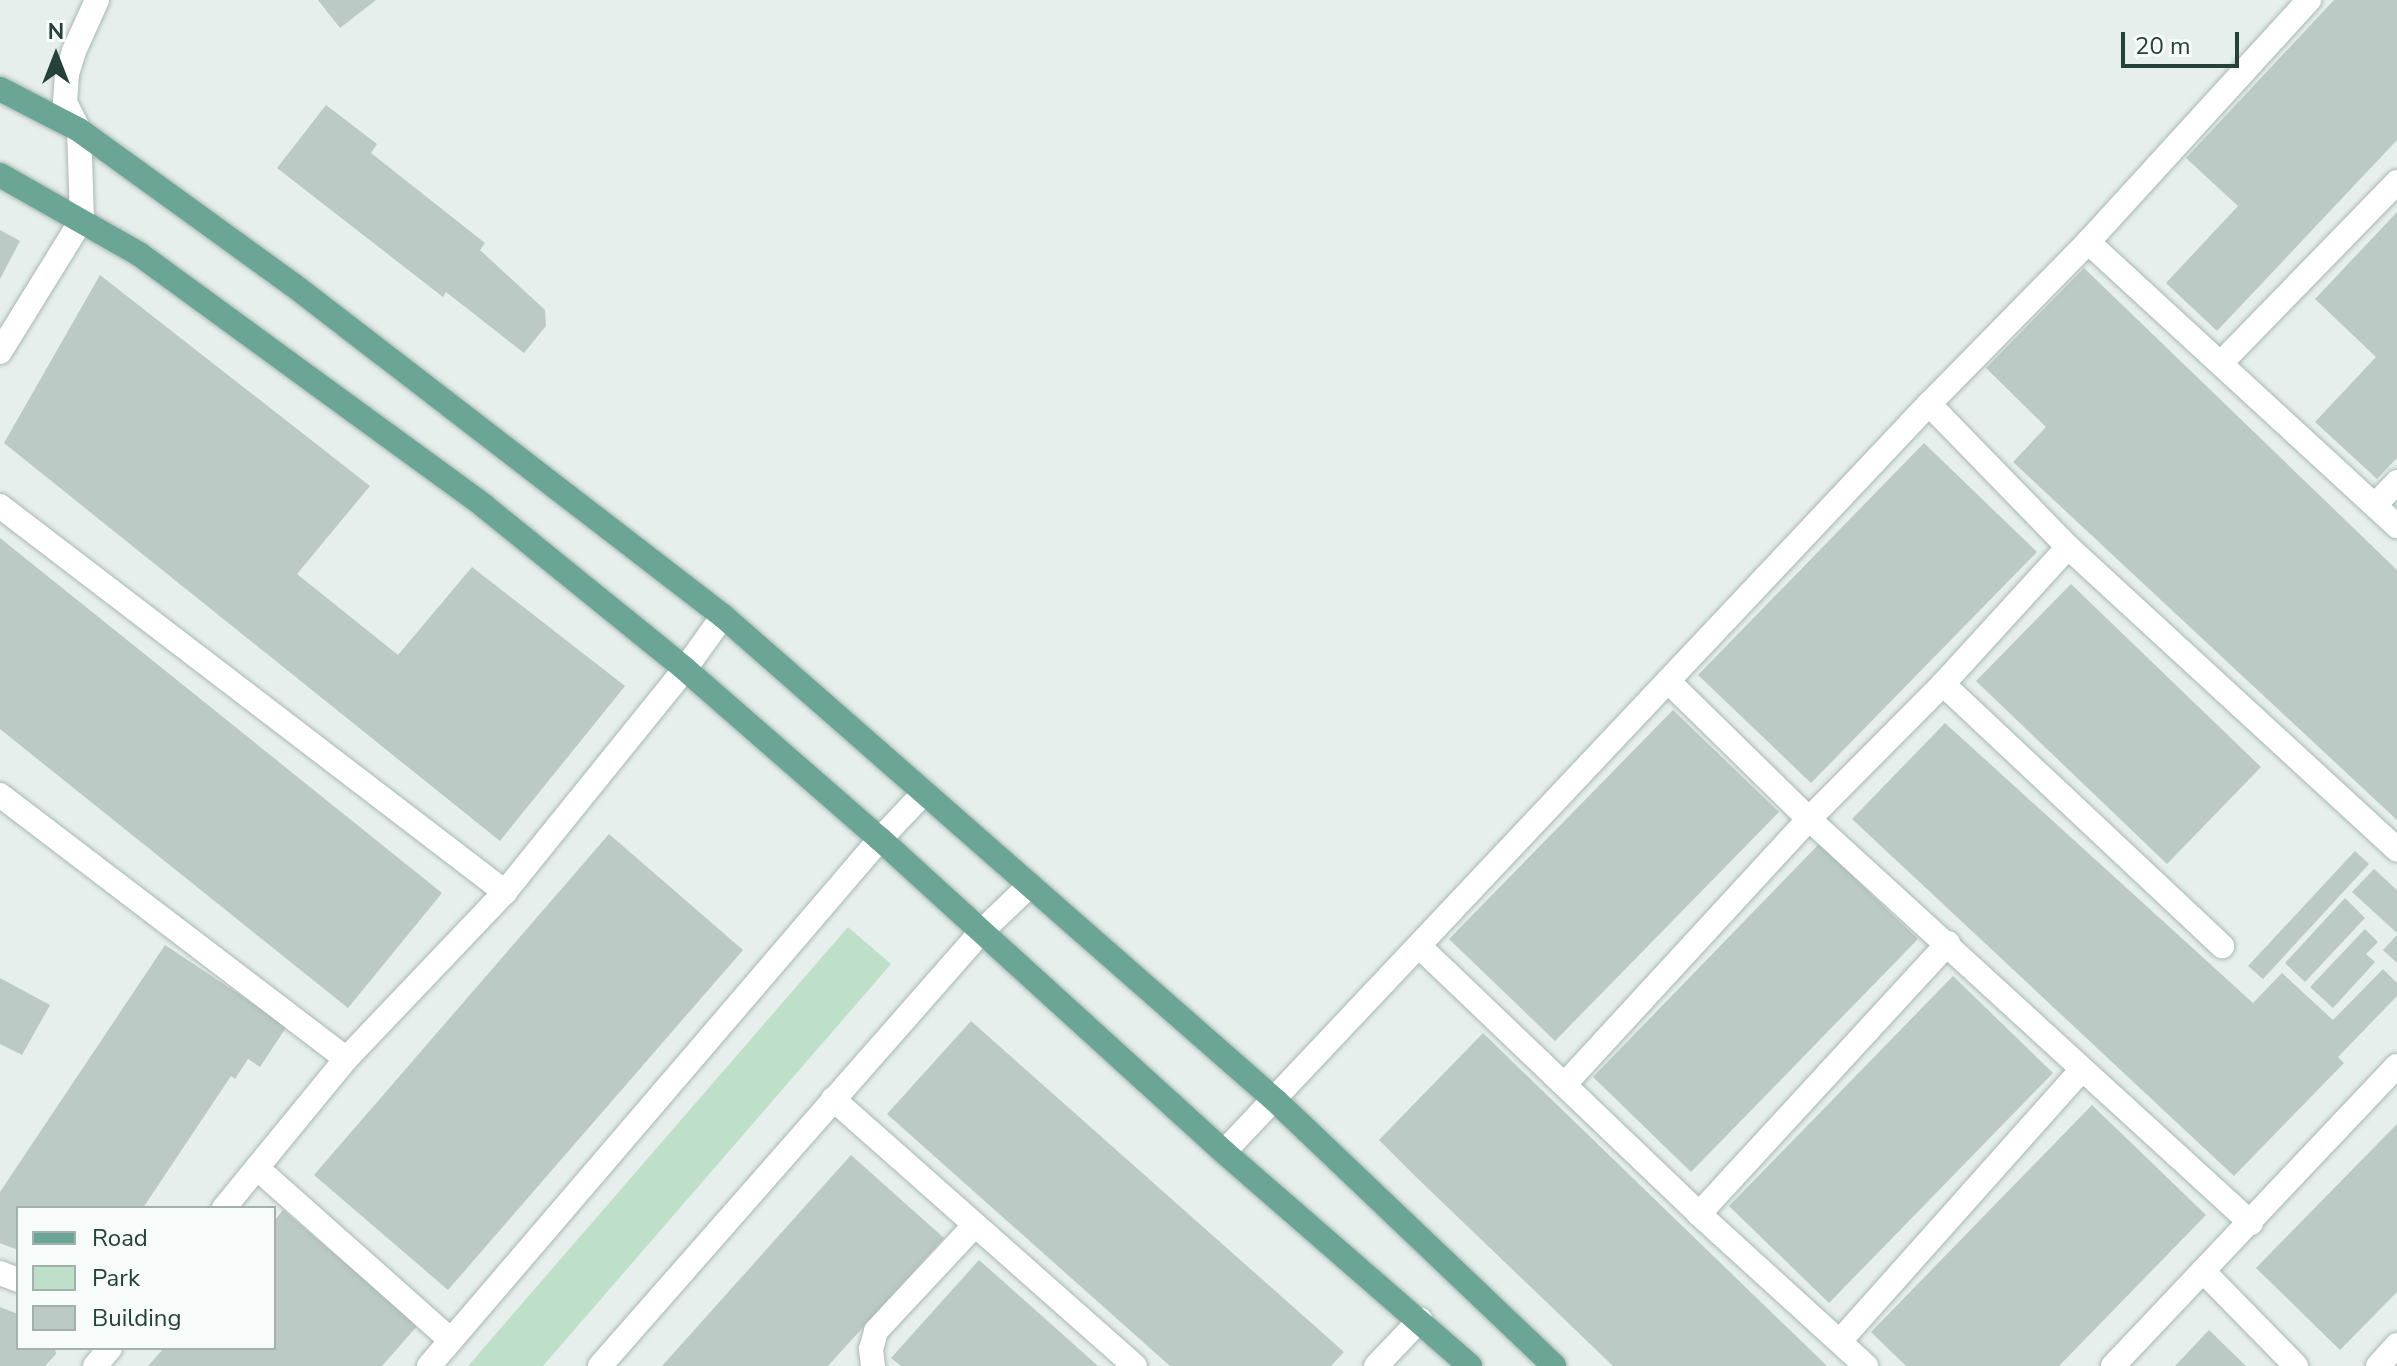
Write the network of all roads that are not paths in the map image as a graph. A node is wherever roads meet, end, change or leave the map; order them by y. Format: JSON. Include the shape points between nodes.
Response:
{"nodes":[{"id":1,"x":97,"y":0,"type":"edge"},
{"id":2,"x":2309,"y":0,"type":"edge"},
{"id":3,"x":0,"y":89,"type":"edge"},
{"id":4,"x":79,"y":130,"type":"junction"},
{"id":5,"x":0,"y":175,"type":"edge"},
{"id":6,"x":2397,"y":182,"type":"edge"},
{"id":7,"x":82,"y":219,"type":"junction"},
{"id":8,"x":2088,"y":242,"type":"junction"},
{"id":9,"x":0,"y":352,"type":"edge"},
{"id":10,"x":2222,"y":362,"type":"junction"},
{"id":11,"x":1929,"y":404,"type":"junction"},
{"id":12,"x":2397,"y":482,"type":"edge"},
{"id":13,"x":2375,"y":505,"type":"junction"},
{"id":14,"x":0,"y":506,"type":"edge"},
{"id":15,"x":2397,"y":526,"type":"edge"},
{"id":16,"x":2068,"y":547,"type":"junction"},
{"id":17,"x":723,"y":616,"type":"junction"},
{"id":18,"x":685,"y":669,"type":"junction"},
{"id":19,"x":1670,"y":683,"type":"junction"},
{"id":20,"x":1943,"y":684,"type":"junction"},
{"id":21,"x":924,"y":793,"type":"junction"},
{"id":22,"x":3,"y":809,"type":"edge"},
{"id":23,"x":1809,"y":819,"type":"junction"},
{"id":24,"x":880,"y":839,"type":"junction"},
{"id":25,"x":2397,"y":850,"type":"edge"},
{"id":26,"x":1029,"y":886,"type":"junction"},
{"id":27,"x":505,"y":892,"type":"junction"},
{"id":28,"x":981,"y":932,"type":"junction"},
{"id":29,"x":1948,"y":943,"type":"junction"},
{"id":30,"x":1419,"y":946,"type":"junction"},
{"id":31,"x":2222,"y":946,"type":"dead end"},
{"id":32,"x":346,"y":1059,"type":"junction"},
{"id":33,"x":2397,"y":1066,"type":"edge"},
{"id":34,"x":2082,"y":1069,"type":"junction"},
{"id":35,"x":1565,"y":1084,"type":"junction"},
{"id":36,"x":833,"y":1099,"type":"junction"},
{"id":37,"x":1276,"y":1101,"type":"junction"},
{"id":38,"x":1224,"y":1152,"type":"junction"},
{"id":39,"x":257,"y":1168,"type":"junction"},
{"id":40,"x":226,"y":1206,"type":"edge"},
{"id":41,"x":1699,"y":1214,"type":"junction"},
{"id":42,"x":2251,"y":1223,"type":"junction"},
{"id":43,"x":975,"y":1225,"type":"junction"},
{"id":44,"x":2203,"y":1271,"type":"junction"},
{"id":45,"x":1420,"y":1320,"type":"junction"},
{"id":46,"x":451,"y":1340,"type":"junction"},
{"id":47,"x":1840,"y":1341,"type":"junction"},
{"id":48,"x":2397,"y":1345,"type":"edge"},
{"id":49,"x":108,"y":1350,"type":"edge"},
{"id":50,"x":95,"y":1366,"type":"edge"},
{"id":51,"x":429,"y":1366,"type":"edge"},
{"id":52,"x":600,"y":1366,"type":"edge"},
{"id":53,"x":873,"y":1366,"type":"edge"},
{"id":54,"x":1135,"y":1366,"type":"edge"},
{"id":55,"x":1376,"y":1366,"type":"edge"},
{"id":56,"x":1470,"y":1366,"type":"edge"},
{"id":57,"x":1554,"y":1366,"type":"edge"},
{"id":58,"x":1866,"y":1366,"type":"edge"},
{"id":59,"x":2113,"y":1366,"type":"edge"},
{"id":60,"x":2296,"y":1366,"type":"edge"},
{"id":61,"x":2378,"y":1366,"type":"edge"}],
"edges":[{"from":1,"to":4,"type":"street","via":[[67,74],[65,102]]},
{"from":2,"to":8,"type":"street"},
{"from":3,"to":4,"type":"main road"},
{"from":4,"to":7,"type":"street"},
{"from":4,"to":17,"type":"main road","via":[[292,284]]},
{"from":5,"to":7,"type":"main road"},
{"from":6,"to":10,"type":"street"},
{"from":7,"to":9,"type":"street"},
{"from":7,"to":18,"type":"main road","via":[[139,254],[484,506]]},
{"from":8,"to":10,"type":"street"},
{"from":8,"to":11,"type":"street"},
{"from":10,"to":13,"type":"street"},
{"from":11,"to":16,"type":"street"},
{"from":11,"to":19,"type":"street"},
{"from":12,"to":13,"type":"street"},
{"from":13,"to":15,"type":"street"},
{"from":14,"to":27,"type":"street"},
{"from":16,"to":20,"type":"street"},
{"from":16,"to":25,"type":"street"},
{"from":17,"to":18,"type":"street"},
{"from":17,"to":21,"type":"main road"},
{"from":18,"to":24,"type":"main road"},
{"from":18,"to":27,"type":"street"},
{"from":19,"to":23,"type":"street"},
{"from":19,"to":30,"type":"street"},
{"from":20,"to":23,"type":"street"},
{"from":20,"to":31,"type":"street"},
{"from":21,"to":24,"type":"street"},
{"from":21,"to":26,"type":"main road"},
{"from":22,"to":32,"type":"street"},
{"from":23,"to":29,"type":"street"},
{"from":23,"to":35,"type":"street"},
{"from":24,"to":28,"type":"main road"},
{"from":24,"to":46,"type":"street"},
{"from":26,"to":28,"type":"street"},
{"from":26,"to":37,"type":"main road"},
{"from":27,"to":32,"type":"street"},
{"from":28,"to":36,"type":"street"},
{"from":28,"to":38,"type":"main road"},
{"from":29,"to":34,"type":"street"},
{"from":29,"to":41,"type":"street"},
{"from":30,"to":35,"type":"street"},
{"from":30,"to":37,"type":"street"},
{"from":32,"to":39,"type":"street"},
{"from":33,"to":42,"type":"street"},
{"from":34,"to":42,"type":"street"},
{"from":34,"to":47,"type":"street"},
{"from":35,"to":41,"type":"street"},
{"from":36,"to":43,"type":"street"},
{"from":36,"to":52,"type":"street"},
{"from":37,"to":38,"type":"street"},
{"from":37,"to":57,"type":"main road"},
{"from":38,"to":45,"type":"main road"},
{"from":39,"to":40,"type":"street"},
{"from":39,"to":46,"type":"street"},
{"from":41,"to":47,"type":"street"},
{"from":42,"to":44,"type":"street"},
{"from":43,"to":53,"type":"street","via":[[876,1331]]},
{"from":43,"to":54,"type":"street"},
{"from":44,"to":59,"type":"street"},
{"from":44,"to":60,"type":"street"},
{"from":45,"to":55,"type":"street"},
{"from":45,"to":56,"type":"main road"},
{"from":46,"to":51,"type":"street"},
{"from":47,"to":58,"type":"street"},
{"from":48,"to":61,"type":"street"},
{"from":49,"to":50,"type":"street"}]}
